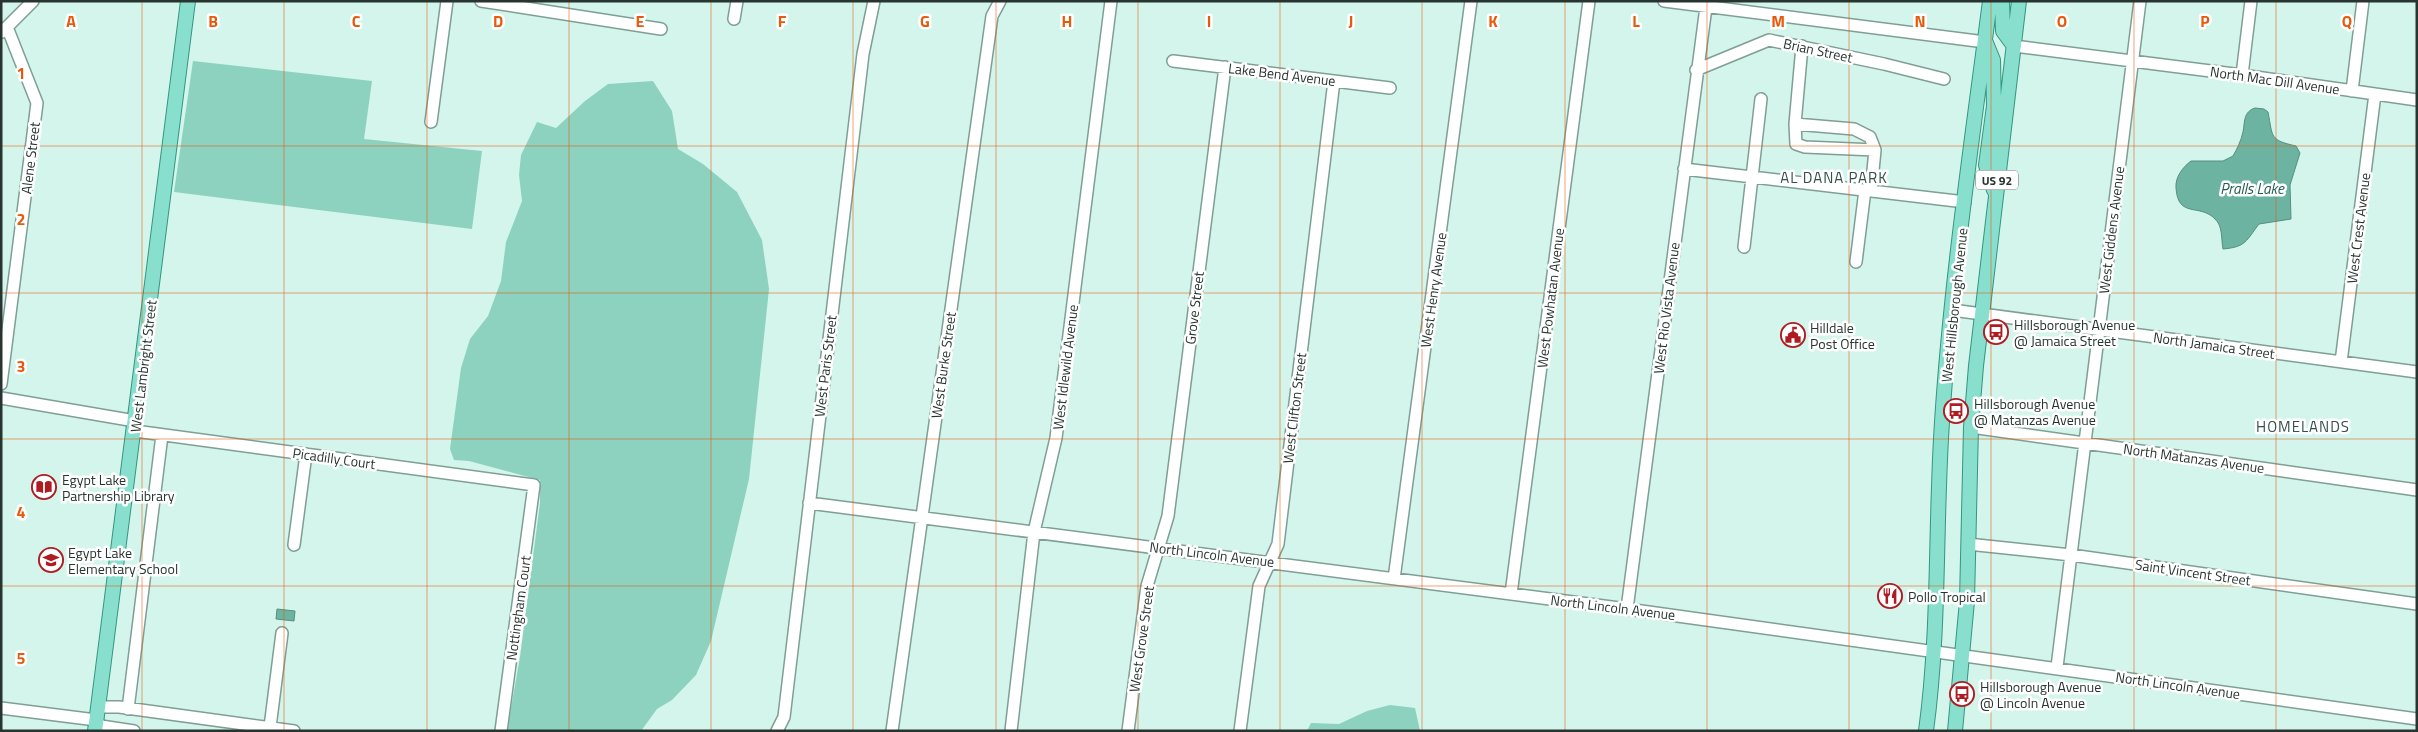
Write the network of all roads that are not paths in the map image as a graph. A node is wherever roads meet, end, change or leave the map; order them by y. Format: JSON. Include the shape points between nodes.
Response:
{"nodes":[{"id":1,"x":32,"y":1,"type":"edge"},
{"id":2,"x":188,"y":1,"type":"edge"},
{"id":3,"x":447,"y":1,"type":"edge"},
{"id":4,"x":481,"y":1,"type":"edge"},
{"id":5,"x":736,"y":1,"type":"edge"},
{"id":6,"x":874,"y":1,"type":"edge"},
{"id":7,"x":1000,"y":1,"type":"edge"},
{"id":8,"x":1111,"y":1,"type":"edge"},
{"id":9,"x":1471,"y":1,"type":"edge"},
{"id":10,"x":1589,"y":1,"type":"edge"},
{"id":11,"x":1664,"y":1,"type":"edge"},
{"id":12,"x":1990,"y":1,"type":"edge"},
{"id":13,"x":2002,"y":1,"type":"edge"},
{"id":14,"x":2020,"y":1,"type":"edge"},
{"id":15,"x":2140,"y":1,"type":"edge"},
{"id":16,"x":2251,"y":1,"type":"edge"},
{"id":17,"x":2363,"y":1,"type":"edge"},
{"id":18,"x":1706,"y":6,"type":"junction"},
{"id":19,"x":1757,"y":6,"type":"edge"},
{"id":20,"x":734,"y":19,"type":"dead end"},
{"id":21,"x":4,"y":29,"type":"edge"},
{"id":22,"x":661,"y":29,"type":"dead end"},
{"id":23,"x":1985,"y":42,"type":"junction"},
{"id":24,"x":1802,"y":46,"type":"junction"},
{"id":25,"x":2014,"y":46,"type":"junction"},
{"id":26,"x":1173,"y":61,"type":"dead end"},
{"id":27,"x":2132,"y":61,"type":"junction"},
{"id":28,"x":1225,"y":67,"type":"junction"},
{"id":29,"x":1696,"y":70,"type":"junction"},
{"id":30,"x":2242,"y":75,"type":"junction"},
{"id":31,"x":1944,"y":79,"type":"dead end"},
{"id":32,"x":1334,"y":81,"type":"junction"},
{"id":33,"x":1390,"y":88,"type":"dead end"},
{"id":34,"x":2352,"y":91,"type":"junction"},
{"id":35,"x":2375,"y":94,"type":"junction"},
{"id":36,"x":1762,"y":99,"type":"dead end"},
{"id":37,"x":2417,"y":100,"type":"edge"},
{"id":38,"x":431,"y":122,"type":"dead end"},
{"id":39,"x":1795,"y":124,"type":"junction"},
{"id":40,"x":1875,"y":150,"type":"junction"},
{"id":41,"x":1684,"y":169,"type":"junction"},
{"id":42,"x":1752,"y":177,"type":"junction"},
{"id":43,"x":1868,"y":190,"type":"junction"},
{"id":44,"x":1995,"y":196,"type":"junction"},
{"id":45,"x":1965,"y":202,"type":"junction"},
{"id":46,"x":1744,"y":247,"type":"dead end"},
{"id":47,"x":1856,"y":262,"type":"dead end"},
{"id":48,"x":1952,"y":310,"type":"junction"},
{"id":49,"x":1981,"y":315,"type":"junction"},
{"id":50,"x":2099,"y":330,"type":"junction"},
{"id":51,"x":2341,"y":362,"type":"junction"},
{"id":52,"x":2417,"y":372,"type":"edge"},
{"id":53,"x":1,"y":384,"type":"edge"},
{"id":54,"x":1,"y":398,"type":"edge"},
{"id":55,"x":135,"y":426,"type":"junction"},
{"id":56,"x":1971,"y":427,"type":"junction"},
{"id":57,"x":162,"y":435,"type":"junction"},
{"id":58,"x":2084,"y":442,"type":"junction"},
{"id":59,"x":306,"y":454,"type":"junction"},
{"id":60,"x":534,"y":484,"type":"joint"},
{"id":61,"x":2417,"y":490,"type":"edge"},
{"id":62,"x":809,"y":503,"type":"junction"},
{"id":63,"x":922,"y":518,"type":"junction"},
{"id":64,"x":1034,"y":532,"type":"junction"},
{"id":65,"x":1968,"y":544,"type":"junction"},
{"id":66,"x":294,"y":545,"type":"dead end"},
{"id":67,"x":1158,"y":548,"type":"junction"},
{"id":68,"x":2071,"y":555,"type":"junction"},
{"id":69,"x":1270,"y":562,"type":"junction"},
{"id":70,"x":1394,"y":579,"type":"junction"},
{"id":71,"x":1511,"y":594,"type":"junction"},
{"id":72,"x":2417,"y":604,"type":"edge"},
{"id":73,"x":1627,"y":609,"type":"junction"},
{"id":74,"x":282,"y":633,"type":"dead end"},
{"id":75,"x":1934,"y":650,"type":"junction"},
{"id":76,"x":1964,"y":656,"type":"junction"},
{"id":77,"x":2056,"y":667,"type":"junction"},
{"id":78,"x":1,"y":708,"type":"edge"},
{"id":79,"x":128,"y":709,"type":"junction"},
{"id":80,"x":2417,"y":718,"type":"edge"},
{"id":81,"x":96,"y":719,"type":"edge"},
{"id":82,"x":270,"y":728,"type":"junction"},
{"id":83,"x":134,"y":731,"type":"edge"},
{"id":84,"x":294,"y":731,"type":"edge"},
{"id":85,"x":501,"y":731,"type":"edge"},
{"id":86,"x":777,"y":731,"type":"edge"},
{"id":87,"x":892,"y":731,"type":"edge"},
{"id":88,"x":1011,"y":731,"type":"edge"},
{"id":89,"x":1128,"y":731,"type":"edge"},
{"id":90,"x":1240,"y":731,"type":"edge"},
{"id":91,"x":1926,"y":731,"type":"edge"},
{"id":92,"x":1956,"y":731,"type":"edge"}],
"edges":[{"from":1,"to":21,"type":"street"},
{"from":2,"to":55,"type":"main road","name":"West Lambright Street"},
{"from":3,"to":38,"type":"street"},
{"from":4,"to":22,"type":"street"},
{"from":5,"to":20,"type":"street"},
{"from":6,"to":62,"type":"street","name":"West Paris Street","via":[[863,54]]},
{"from":7,"to":63,"type":"street","name":"West Burke Street","via":[[992,16]]},
{"from":8,"to":64,"type":"street","name":"West Idlewild Avenue","via":[[1056,438]]},
{"from":9,"to":70,"type":"street","name":"West Henry Avenue"},
{"from":10,"to":71,"type":"street","name":"West Powhatan Avenue"},
{"from":11,"to":18,"type":"street"},
{"from":12,"to":23,"type":"main road","name":"West Hillsborough Avenue","number":"US 92"},
{"from":13,"to":25,"type":"main road","via":[[2003,31]]},
{"from":14,"to":25,"type":"main road","name":"West Hillsborough Avenue","number":"US 92"},
{"from":15,"to":27,"type":"street","name":"West Giddens Avenue"},
{"from":16,"to":30,"type":"street"},
{"from":17,"to":34,"type":"street"},
{"from":18,"to":19,"type":"street"},
{"from":18,"to":29,"type":"street","name":"West Rio Vista Avenue"},
{"from":19,"to":23,"type":"street"},
{"from":21,"to":53,"type":"street","name":"Alene Street","via":[[37,104]]},
{"from":23,"to":44,"type":"main road","via":[[1994,60],[1994,106],[1986,165]]},
{"from":23,"to":45,"type":"main road","name":"West Hillsborough Avenue","number":"US 92"},
{"from":24,"to":29,"type":"street","name":"Brian Street","via":[[1769,40]]},
{"from":24,"to":31,"type":"street","name":"Brian Street"},
{"from":24,"to":39,"type":"street"},
{"from":25,"to":27,"type":"street","name":"North Mac Dill Avenue"},
{"from":25,"to":44,"type":"main road","name":"West Hillsborough Avenue","number":"US 92"},
{"from":26,"to":28,"type":"street","name":"Lake Bend Avenue"},
{"from":27,"to":30,"type":"street","name":"North Mac Dill Avenue"},
{"from":27,"to":50,"type":"street","name":"West Giddens Avenue"},
{"from":28,"to":32,"type":"street","name":"Lake Bend Avenue"},
{"from":28,"to":67,"type":"street","name":"Grove Street","via":[[1168,516]]},
{"from":29,"to":41,"type":"street","name":"West Rio Vista Avenue"},
{"from":30,"to":34,"type":"street","name":"North Mac Dill Avenue"},
{"from":32,"to":33,"type":"street","name":"Lake Bend Avenue"},
{"from":32,"to":69,"type":"street","name":"West Clifton Street","via":[[1278,544]]},
{"from":34,"to":35,"type":"street","name":"North Mac Dill Avenue"},
{"from":35,"to":37,"type":"street","name":"North Mac Dill Avenue"},
{"from":35,"to":51,"type":"street","name":"West Crest Avenue"},
{"from":36,"to":42,"type":"street"},
{"from":39,"to":40,"type":"street","via":[[1854,129],[1870,137]]},
{"from":39,"to":40,"type":"street","via":[[1796,144],[1805,147]]},
{"from":40,"to":43,"type":"street"},
{"from":41,"to":42,"type":"street"},
{"from":41,"to":73,"type":"street","name":"West Rio Vista Avenue"},
{"from":42,"to":43,"type":"street"},
{"from":42,"to":46,"type":"street"},
{"from":43,"to":45,"type":"street"},
{"from":43,"to":47,"type":"street"},
{"from":44,"to":49,"type":"main road","name":"West Hillsborough Avenue","number":"US 92"},
{"from":45,"to":48,"type":"main road","name":"West Hillsborough Avenue","number":"US 92"},
{"from":48,"to":49,"type":"street","name":"North Jamaica Street"},
{"from":48,"to":75,"type":"main road","name":"West Hillsborough Avenue","number":"US 92","via":[[1942,423]]},
{"from":49,"to":50,"type":"street","name":"North Jamaica Street"},
{"from":49,"to":56,"type":"main road","name":"West Hillsborough Avenue","number":"US 92"},
{"from":50,"to":51,"type":"street","name":"North Jamaica Street"},
{"from":50,"to":58,"type":"street","name":"West Giddens Avenue"},
{"from":51,"to":52,"type":"street","name":"North Jamaica Street"},
{"from":54,"to":55,"type":"street"},
{"from":55,"to":57,"type":"street","name":"Picadilly Court"},
{"from":55,"to":81,"type":"main road","name":"West Lambright Street"},
{"from":56,"to":58,"type":"street","name":"North Matanzas Avenue"},
{"from":56,"to":65,"type":"main road","name":"West Hillsborough Avenue","number":"US 92"},
{"from":57,"to":59,"type":"street","name":"Picadilly Court"},
{"from":57,"to":79,"type":"street"},
{"from":58,"to":61,"type":"street","name":"North Matanzas Avenue"},
{"from":58,"to":68,"type":"street","name":"West Giddens Avenue"},
{"from":59,"to":60,"type":"street","name":"Picadilly Court"},
{"from":59,"to":66,"type":"street"},
{"from":60,"to":85,"type":"street","name":"Nottingham Court"},
{"from":62,"to":63,"type":"street","name":"North Lincoln Avenue"},
{"from":62,"to":86,"type":"street","name":"West Paris Street","via":[[784,717]]},
{"from":63,"to":64,"type":"street","name":"North Lincoln Avenue"},
{"from":63,"to":87,"type":"street","name":"West Burke Street"},
{"from":64,"to":67,"type":"street","name":"North Lincoln Avenue"},
{"from":64,"to":88,"type":"street","name":"West Idlewild Avenue"},
{"from":65,"to":68,"type":"street","name":"Saint Vincent Street"},
{"from":65,"to":76,"type":"main road","name":"West Hillsborough Avenue","number":"US 92"},
{"from":67,"to":69,"type":"street","name":"North Lincoln Avenue"},
{"from":67,"to":89,"type":"street","name":"West Grove Street","via":[[1147,586]]},
{"from":68,"to":72,"type":"street","name":"Saint Vincent Street"},
{"from":68,"to":77,"type":"street","name":"West Giddens Avenue"},
{"from":69,"to":70,"type":"street","name":"North Lincoln Avenue"},
{"from":69,"to":90,"type":"street","name":"West Clifton Street","via":[[1259,586]]},
{"from":70,"to":71,"type":"street","name":"North Lincoln Avenue"},
{"from":71,"to":73,"type":"street","name":"North Lincoln Avenue"},
{"from":73,"to":75,"type":"street","name":"North Lincoln Avenue"},
{"from":74,"to":82,"type":"street"},
{"from":75,"to":76,"type":"street","name":"North Lincoln Avenue"},
{"from":75,"to":91,"type":"main road","name":"West Hillsborough Avenue","number":"US 92"},
{"from":76,"to":77,"type":"street","name":"North Lincoln Avenue"},
{"from":76,"to":92,"type":"main road","name":"West Hillsborough Avenue","number":"US 92"},
{"from":77,"to":80,"type":"street","name":"North Lincoln Avenue"},
{"from":78,"to":81,"type":"street"},
{"from":79,"to":81,"type":"street"},
{"from":79,"to":82,"type":"street"},
{"from":81,"to":83,"type":"street","via":[[101,726]]},
{"from":82,"to":84,"type":"street"}]}
